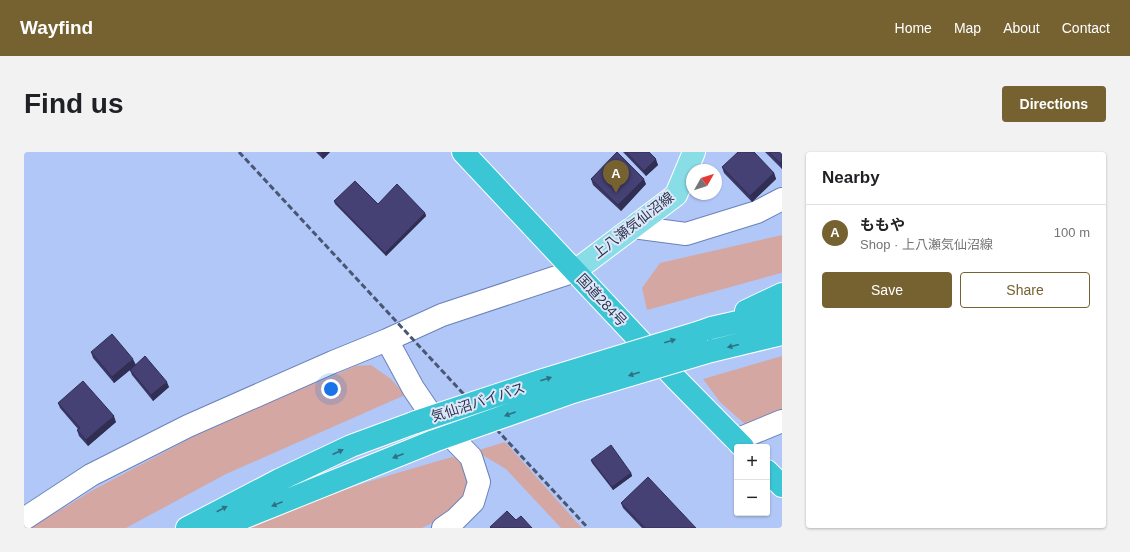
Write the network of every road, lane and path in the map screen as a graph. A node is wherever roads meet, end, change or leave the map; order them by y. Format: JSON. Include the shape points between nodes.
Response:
{"nodes":[{"id":1,"x":463,"y":152,"type":"edge"},
{"id":2,"x":694,"y":152,"type":"edge"},
{"id":3,"x":782,"y":198,"type":"edge"},
{"id":4,"x":633,"y":227,"type":"junction"},
{"id":5,"x":575,"y":271,"type":"junction"},
{"id":6,"x":782,"y":294,"type":"edge"},
{"id":7,"x":782,"y":312,"type":"edge"},
{"id":8,"x":705,"y":330,"type":"junction"},
{"id":9,"x":782,"y":335,"type":"edge"},
{"id":10,"x":387,"y":340,"type":"junction"},
{"id":11,"x":782,"y":421,"type":"edge"},
{"id":12,"x":740,"y":443,"type":"edge"},
{"id":13,"x":770,"y":474,"type":"edge"},
{"id":14,"x":782,"y":486,"type":"edge"},
{"id":15,"x":24,"y":519,"type":"edge"},
{"id":16,"x":187,"y":528,"type":"edge"},
{"id":17,"x":218,"y":528,"type":"edge"},
{"id":18,"x":443,"y":528,"type":"edge"}],
"edges":[{"from":1,"to":5,"type":"highway","name":"国道284号"},
{"from":2,"to":4,"type":"main road","name":"上八瀬気仙沼線","via":[[676,195]]},
{"from":3,"to":4,"type":"street","via":[[758,212],[686,234]]},
{"from":4,"to":5,"type":"main road","name":"上八瀬気仙沼線"},
{"from":5,"to":10,"type":"street","via":[[442,315]]},
{"from":5,"to":12,"type":"highway","name":"国道284号"},
{"from":6,"to":8,"type":"highway"},
{"from":7,"to":8,"type":"highway","name":"気仙沼バイパス"},
{"from":16,"to":8,"type":"highway","name":"気仙沼バイパス","one_way":true,"bridge":true,"via":[[351,446],[543,380]]},
{"from":9,"to":17,"type":"highway","name":"気仙沼バイパス","one_way":true,"bridge":true,"via":[[711,351],[573,392],[434,441]]},
{"from":10,"to":15,"type":"street","via":[[142,448],[91,475]]},
{"from":10,"to":18,"type":"street","via":[[412,388],[434,418],[471,457],[479,482],[473,502]]},
{"from":11,"to":12,"type":"street"},
{"from":13,"to":14,"type":"highway"}]}
